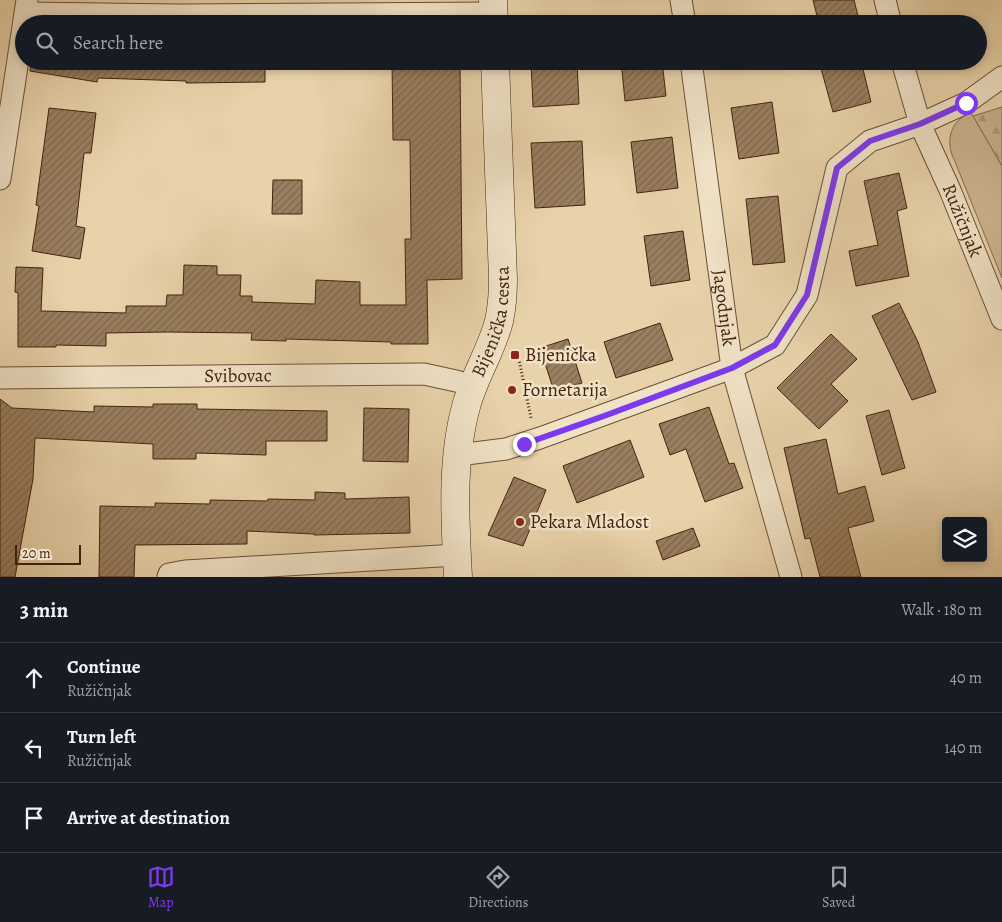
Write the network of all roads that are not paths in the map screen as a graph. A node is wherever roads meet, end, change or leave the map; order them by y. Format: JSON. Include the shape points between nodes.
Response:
{"nodes":[{"id":1,"x":681,"y":0,"type":"edge"},
{"id":2,"x":885,"y":0,"type":"edge"},
{"id":3,"x":26,"y":6,"type":"edge"},
{"id":4,"x":494,"y":12,"type":"edge"},
{"id":5,"x":684,"y":15,"type":"edge"},
{"id":6,"x":889,"y":15,"type":"edge"},
{"id":7,"x":16,"y":70,"type":"edge"},
{"id":8,"x":495,"y":70,"type":"edge"},
{"id":9,"x":692,"y":70,"type":"edge"},
{"id":10,"x":905,"y":70,"type":"edge"},
{"id":11,"x":1002,"y":77,"type":"edge"},
{"id":12,"x":920,"y":124,"type":"junction"},
{"id":13,"x":0,"y":179,"type":"edge"},
{"id":14,"x":1002,"y":319,"type":"edge"},
{"id":15,"x":732,"y":368,"type":"junction"},
{"id":16,"x":0,"y":378,"type":"edge"},
{"id":17,"x":473,"y":386,"type":"junction"},
{"id":18,"x":458,"y":455,"type":"junction"},
{"id":19,"x":457,"y":566,"type":"edge"},
{"id":20,"x":168,"y":577,"type":"edge"},
{"id":21,"x":791,"y":577,"type":"edge"}],
"edges":[{"from":1,"to":5,"type":"street"},
{"from":2,"to":6,"type":"street"},
{"from":3,"to":4,"type":"street","via":[[179,15]]},
{"from":7,"to":13,"type":"street"},
{"from":8,"to":17,"type":"main road","name":"Bijenička cesta","via":[[502,302],[499,321]]},
{"from":9,"to":15,"type":"street","name":"Jagodnjak"},
{"from":10,"to":12,"type":"street","name":"Ružičnjak"},
{"from":11,"to":12,"type":"street","via":[[966,103]]},
{"from":12,"to":14,"type":"street","name":"Ružičnjak"},
{"from":12,"to":15,"type":"street","via":[[870,141],[837,168],[807,295],[775,345]]},
{"from":15,"to":18,"type":"street","via":[[524,444]]},
{"from":15,"to":21,"type":"street","name":"Jagodnjak"},
{"from":16,"to":17,"type":"street","name":"Svibovac","via":[[424,374]]},
{"from":17,"to":18,"type":"main road","name":"Bijenička cesta","via":[[462,424]]},
{"from":18,"to":19,"type":"main road","name":"Bijenička cesta"},
{"from":19,"to":20,"type":"street","via":[[184,571],[168,574]]}]}
